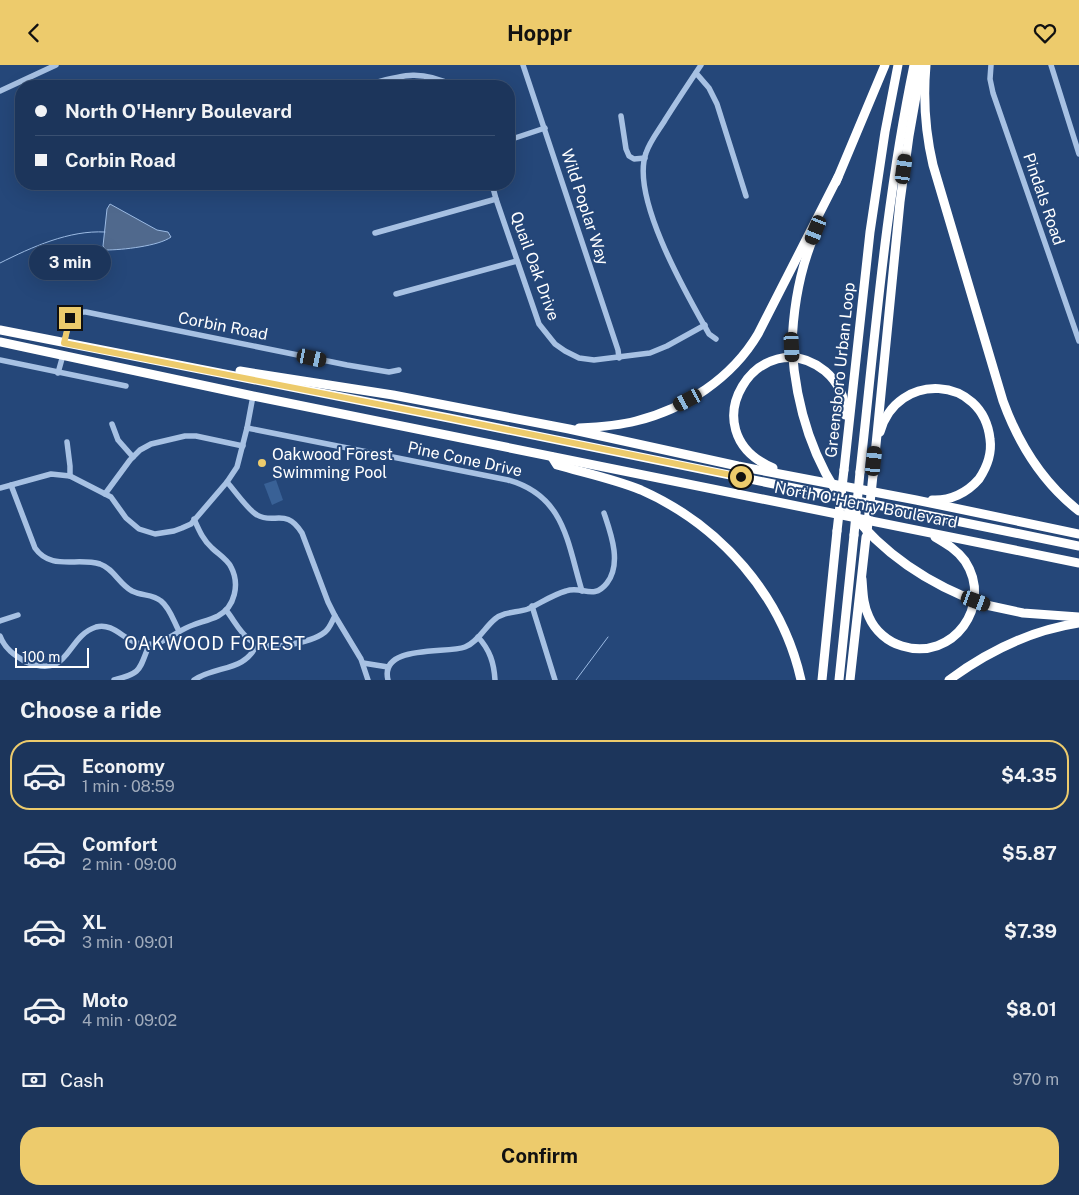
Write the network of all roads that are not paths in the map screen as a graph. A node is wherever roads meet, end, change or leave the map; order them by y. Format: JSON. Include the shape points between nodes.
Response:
{"nodes":[{"id":1,"x":56,"y":65,"type":"edge"},
{"id":2,"x":524,"y":65,"type":"edge"},
{"id":3,"x":701,"y":65,"type":"edge"},
{"id":4,"x":885,"y":65,"type":"edge"},
{"id":5,"x":898,"y":65,"type":"edge"},
{"id":6,"x":914,"y":65,"type":"edge"},
{"id":7,"x":922,"y":65,"type":"edge"},
{"id":8,"x":926,"y":65,"type":"edge"},
{"id":9,"x":990,"y":65,"type":"edge"},
{"id":10,"x":1051,"y":65,"type":"edge"},
{"id":11,"x":696,"y":73,"type":"junction"},
{"id":12,"x":24,"y":80,"type":"edge"},
{"id":13,"x":385,"y":80,"type":"edge"},
{"id":14,"x":441,"y":80,"type":"edge"},
{"id":15,"x":15,"y":84,"type":"edge"},
{"id":16,"x":0,"y":91,"type":"edge"},
{"id":17,"x":621,"y":116,"type":"dead end"},
{"id":18,"x":544,"y":128,"type":"junction"},
{"id":19,"x":515,"y":138,"type":"edge"},
{"id":20,"x":1079,"y":154,"type":"edge"},
{"id":21,"x":644,"y":158,"type":"junction"},
{"id":22,"x":838,"y":177,"type":"junction"},
{"id":23,"x":494,"y":190,"type":"edge"},
{"id":24,"x":746,"y":196,"type":"dead end"},
{"id":25,"x":496,"y":199,"type":"junction"},
{"id":26,"x":375,"y":233,"type":"dead end"},
{"id":27,"x":516,"y":261,"type":"junction"},
{"id":28,"x":396,"y":294,"type":"dead end"},
{"id":29,"x":704,"y":325,"type":"junction"},
{"id":30,"x":0,"y":330,"type":"edge"},
{"id":31,"x":716,"y":339,"type":"dead end"},
{"id":32,"x":0,"y":341,"type":"edge"},
{"id":33,"x":1079,"y":341,"type":"edge"},
{"id":34,"x":64,"y":343,"type":"junction"},
{"id":35,"x":62,"y":355,"type":"junction"},
{"id":36,"x":619,"y":358,"type":"junction"},
{"id":37,"x":0,"y":360,"type":"edge"},
{"id":38,"x":164,"y":362,"type":"junction"},
{"id":39,"x":399,"y":370,"type":"dead end"},
{"id":40,"x":58,"y":373,"type":"junction"},
{"id":41,"x":126,"y":386,"type":"dead end"},
{"id":42,"x":253,"y":396,"type":"junction"},
{"id":43,"x":112,"y":424,"type":"dead end"},
{"id":44,"x":247,"y":428,"type":"junction"},
{"id":45,"x":569,"y":429,"type":"junction"},
{"id":46,"x":846,"y":440,"type":"junction"},
{"id":47,"x":67,"y":442,"type":"dead end"},
{"id":48,"x":243,"y":446,"type":"junction"},
{"id":49,"x":876,"y":447,"type":"junction"},
{"id":50,"x":133,"y":457,"type":"junction"},
{"id":51,"x":552,"y":457,"type":"junction"},
{"id":52,"x":791,"y":475,"type":"junction"},
{"id":53,"x":70,"y":476,"type":"junction"},
{"id":54,"x":227,"y":482,"type":"junction"},
{"id":55,"x":10,"y":485,"type":"junction"},
{"id":56,"x":0,"y":488,"type":"edge"},
{"id":57,"x":105,"y":494,"type":"junction"},
{"id":58,"x":916,"y":500,"type":"junction"},
{"id":59,"x":1079,"y":511,"type":"edge"},
{"id":60,"x":604,"y":513,"type":"dead end"},
{"id":61,"x":194,"y":519,"type":"junction"},
{"id":62,"x":926,"y":533,"type":"junction"},
{"id":63,"x":1079,"y":534,"type":"edge"},
{"id":64,"x":1079,"y":545,"type":"edge"},
{"id":65,"x":1079,"y":563,"type":"edge"},
{"id":66,"x":862,"y":579,"type":"junction"},
{"id":67,"x":582,"y":591,"type":"junction"},
{"id":68,"x":532,"y":606,"type":"junction"},
{"id":69,"x":226,"y":610,"type":"junction"},
{"id":70,"x":18,"y":615,"type":"dead end"},
{"id":71,"x":335,"y":616,"type":"junction"},
{"id":72,"x":1079,"y":617,"type":"edge"},
{"id":73,"x":0,"y":621,"type":"edge"},
{"id":74,"x":1079,"y":623,"type":"edge"},
{"id":75,"x":179,"y":631,"type":"junction"},
{"id":76,"x":0,"y":636,"type":"edge"},
{"id":77,"x":478,"y":637,"type":"junction"},
{"id":78,"x":257,"y":644,"type":"junction"},
{"id":79,"x":149,"y":645,"type":"junction"},
{"id":80,"x":363,"y":663,"type":"junction"},
{"id":81,"x":388,"y":667,"type":"junction"},
{"id":82,"x":114,"y":680,"type":"edge"},
{"id":83,"x":194,"y":680,"type":"edge"},
{"id":84,"x":367,"y":680,"type":"edge"},
{"id":85,"x":388,"y":680,"type":"edge"},
{"id":86,"x":495,"y":680,"type":"edge"},
{"id":87,"x":555,"y":680,"type":"edge"},
{"id":88,"x":801,"y":680,"type":"edge"},
{"id":89,"x":822,"y":680,"type":"edge"},
{"id":90,"x":839,"y":680,"type":"edge"},
{"id":91,"x":850,"y":680,"type":"edge"},
{"id":92,"x":949,"y":680,"type":"edge"}],
"edges":[{"from":1,"to":12,"type":"street"},
{"from":2,"to":18,"type":"street","name":"Wild Poplar Way"},
{"from":3,"to":11,"type":"street"},
{"from":4,"to":22,"type":"highway"},
{"from":5,"to":46,"type":"highway","name":"Greensboro Urban Loop","via":[[871,224]]},
{"from":6,"to":90,"type":"highway","name":"Greensboro Urban Loop","bridge":true,"via":[[886,234]]},
{"from":7,"to":49,"type":"highway","via":[[900,202]]},
{"from":8,"to":59,"type":"highway","via":[[924,109],[933,165],[1003,401],[1034,464]]},
{"from":9,"to":33,"type":"street","name":"Pindals Road","via":[[992,90]]},
{"from":10,"to":20,"type":"street"},
{"from":11,"to":21,"type":"street"},
{"from":11,"to":24,"type":"street","via":[[717,104]]},
{"from":13,"to":14,"type":"street","via":[[414,74]]},
{"from":15,"to":16,"type":"street"},
{"from":17,"to":21,"type":"street","via":[[629,156]]},
{"from":18,"to":19,"type":"street"},
{"from":18,"to":36,"type":"street","name":"Wild Poplar Way"},
{"from":21,"to":29,"type":"street","via":[[644,180],[656,226],[672,265]]},
{"from":22,"to":45,"type":"highway","via":[[755,339],[721,378],[688,400],[649,418]]},
{"from":22,"to":72,"type":"highway","bridge":true,"via":[[802,270],[792,347],[796,389],[820,462],[848,508],[883,546],[916,571],[948,590],[986,605],[1023,613]]},
{"from":23,"to":25,"type":"street","name":"Quail Oak Drive"},
{"from":25,"to":26,"type":"street"},
{"from":25,"to":27,"type":"street","name":"Quail Oak Drive"},
{"from":27,"to":28,"type":"street"},
{"from":27,"to":36,"type":"street","name":"Quail Oak Drive","via":[[539,324],[555,344],[579,358],[594,361]]},
{"from":29,"to":31,"type":"street"},
{"from":29,"to":36,"type":"street","name":"Quail Oak Drive","via":[[650,353]]},
{"from":30,"to":34,"type":"highway","name":"North O'Henry Boulevard"},
{"from":32,"to":34,"type":"highway","via":[[54,347]]},
{"from":32,"to":35,"type":"highway","name":"North O'Henry Boulevard"},
{"from":34,"to":38,"type":"highway","name":"North O'Henry Boulevard"},
{"from":34,"to":39,"type":"street","name":"Corbin Road","via":[[70,318],[82,311],[347,365],[389,372]]},
{"from":35,"to":40,"type":"street"},
{"from":35,"to":42,"type":"highway","name":"North O'Henry Boulevard"},
{"from":37,"to":40,"type":"street"},
{"from":38,"to":45,"type":"highway","via":[[394,395]]},
{"from":38,"to":64,"type":"highway","name":"North O'Henry Boulevard"},
{"from":40,"to":41,"type":"street"},
{"from":42,"to":44,"type":"street"},
{"from":42,"to":51,"type":"highway","name":"North O'Henry Boulevard"},
{"from":43,"to":50,"type":"street","via":[[118,440]]},
{"from":44,"to":48,"type":"street"},
{"from":44,"to":67,"type":"street","name":"Pine Cone Drive","via":[[526,486],[541,495],[556,513]]},
{"from":45,"to":52,"type":"highway"},
{"from":46,"to":52,"type":"highway","via":[[844,400],[830,375],[811,362],[796,359],[781,359],[763,365],[746,380],[738,393],[734,408],[736,429],[753,456],[765,465]]},
{"from":46,"to":89,"type":"highway","name":"Greensboro Urban Loop","bridge":true},
{"from":47,"to":53,"type":"street"},
{"from":48,"to":50,"type":"street","via":[[185,436],[150,445]]},
{"from":48,"to":54,"type":"street","via":[[237,467]]},
{"from":49,"to":58,"type":"highway","via":[[884,420],[892,408],[908,395],[922,390],[955,392],[981,413],[988,428],[990,446],[987,464],[980,477],[955,497]]},
{"from":49,"to":66,"type":"highway","bridge":true},
{"from":50,"to":57,"type":"street"},
{"from":51,"to":62,"type":"highway","name":"North O'Henry Boulevard"},
{"from":51,"to":88,"type":"highway","via":[[557,465],[617,481],[655,497],[683,512],[722,542],[772,605],[789,641]]},
{"from":52,"to":58,"type":"highway"},
{"from":53,"to":55,"type":"street","via":[[51,474]]},
{"from":53,"to":57,"type":"street"},
{"from":54,"to":61,"type":"street"},
{"from":54,"to":71,"type":"street","via":[[255,514],[284,518],[298,526]]},
{"from":55,"to":56,"type":"street"},
{"from":55,"to":75,"type":"street","via":[[40,555],[50,561],[90,562],[105,567],[132,591],[163,601]]},
{"from":57,"to":61,"type":"street","via":[[131,523],[148,533],[174,531]]},
{"from":58,"to":63,"type":"highway"},
{"from":60,"to":67,"type":"street","via":[[614,544],[614,565],[609,580],[602,588],[593,593]]},
{"from":61,"to":69,"type":"street","via":[[204,539],[228,562],[234,576],[235,591]]},
{"from":62,"to":65,"type":"highway","name":"North O'Henry Boulevard"},
{"from":62,"to":66,"type":"highway","via":[[954,549],[972,577],[973,609],[956,635],[936,647],[920,649],[890,641],[868,617]]},
{"from":66,"to":91,"type":"highway"},
{"from":67,"to":68,"type":"street","via":[[568,590]]},
{"from":68,"to":77,"type":"street","via":[[495,619]]},
{"from":68,"to":87,"type":"street"},
{"from":69,"to":75,"type":"street","via":[[217,617]]},
{"from":69,"to":78,"type":"street","via":[[244,635]]},
{"from":70,"to":73,"type":"street"},
{"from":71,"to":78,"type":"street","via":[[328,630],[318,636],[284,646]]},
{"from":71,"to":80,"type":"street"},
{"from":74,"to":92,"type":"highway","via":[[1041,632],[1008,645]]},
{"from":75,"to":79,"type":"street","via":[[162,642]]},
{"from":76,"to":79,"type":"street","via":[[8,650],[43,670],[53,670],[62,665],[86,632],[96,627],[107,627],[137,643]]},
{"from":77,"to":81,"type":"street","via":[[467,646],[453,650],[430,650],[400,657]]},
{"from":77,"to":86,"type":"street","via":[[488,647]]},
{"from":78,"to":83,"type":"street","via":[[245,661]]},
{"from":79,"to":82,"type":"street","via":[[140,668]]},
{"from":80,"to":81,"type":"street"},
{"from":80,"to":84,"type":"street"},
{"from":81,"to":85,"type":"street"}]}
